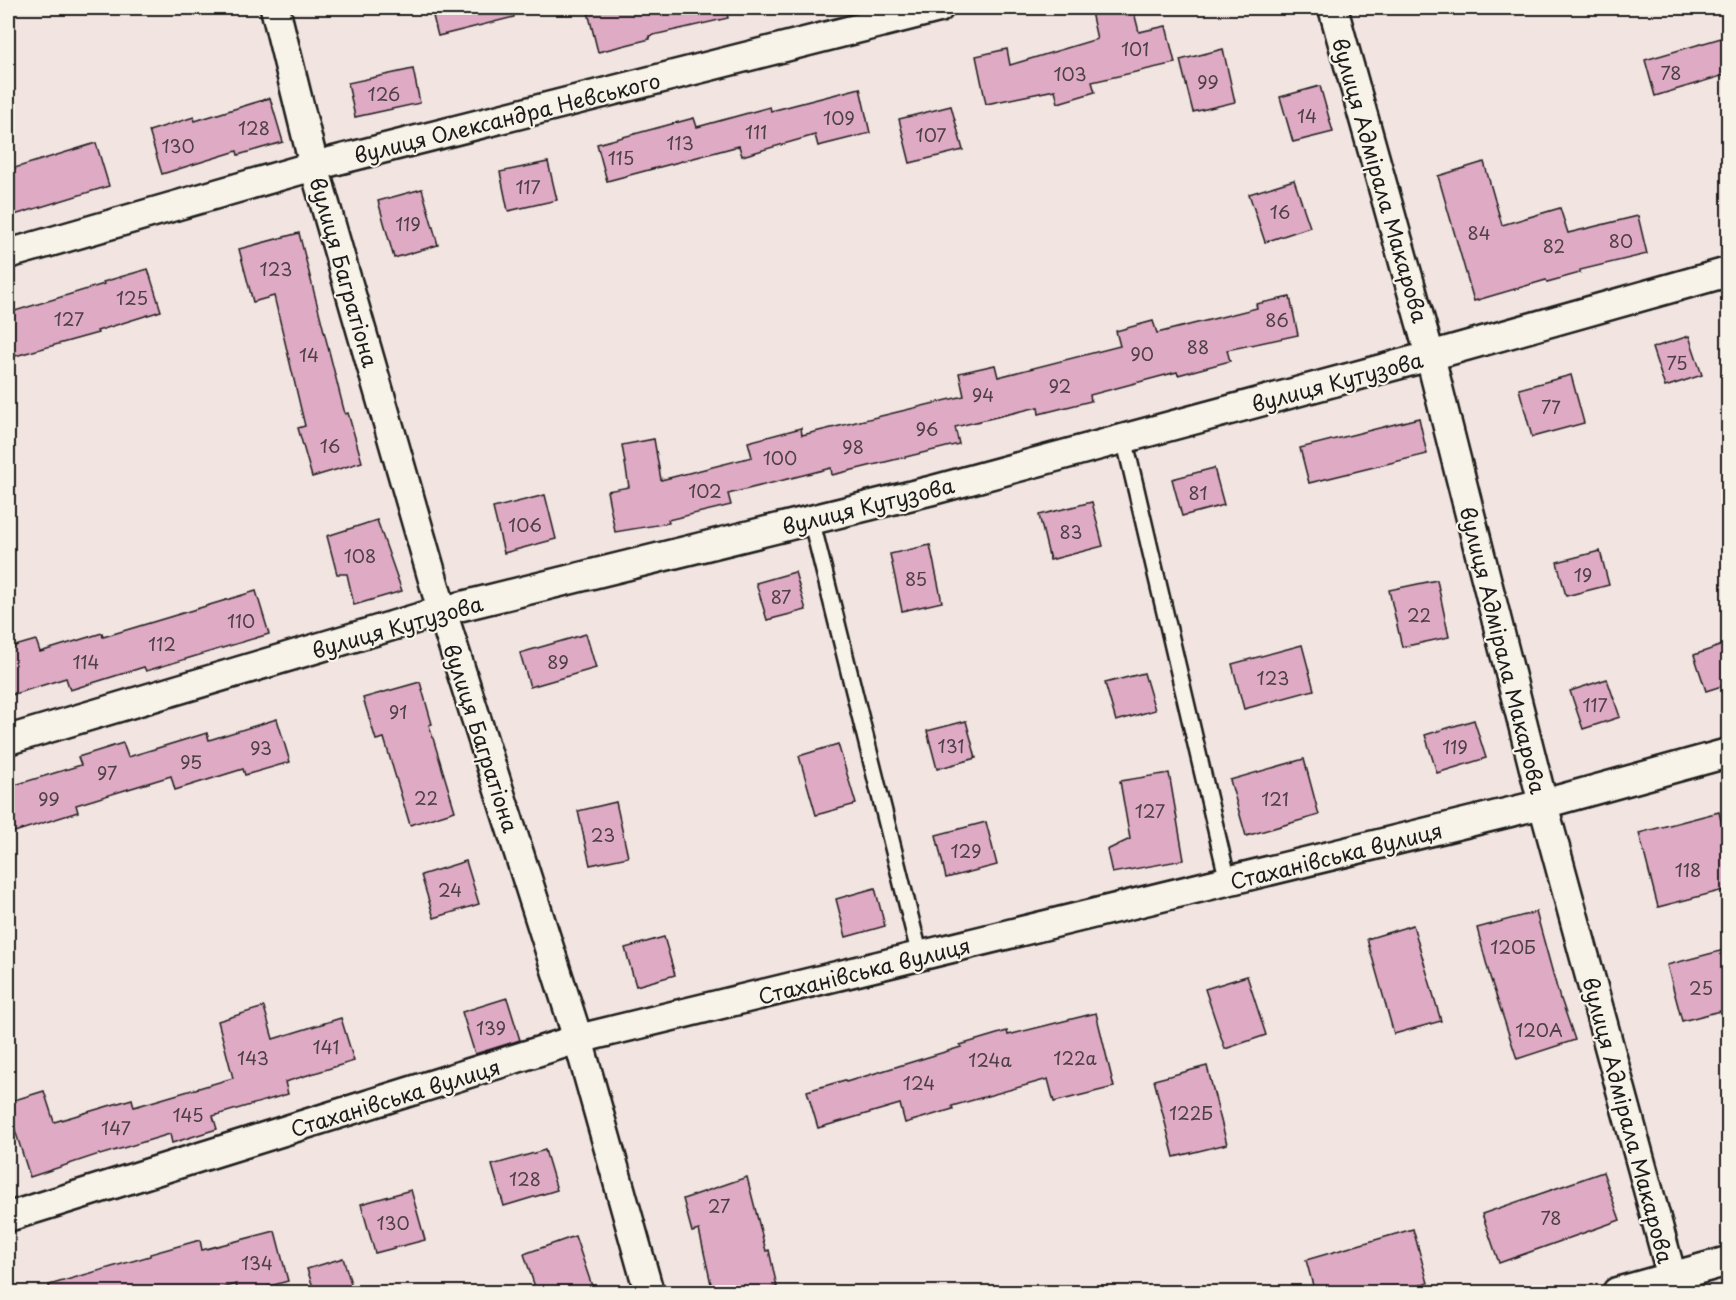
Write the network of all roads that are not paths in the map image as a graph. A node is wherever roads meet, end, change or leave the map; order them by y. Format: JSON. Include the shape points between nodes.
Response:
{"nodes":[{"id":1,"x":275,"y":8,"type":"edge"},
{"id":2,"x":939,"y":8,"type":"edge"},
{"id":3,"x":1333,"y":8,"type":"edge"},
{"id":4,"x":314,"y":166,"type":"junction"},
{"id":5,"x":8,"y":254,"type":"edge"},
{"id":6,"x":1728,"y":275,"type":"edge"},
{"id":7,"x":1430,"y":356,"type":"junction"},
{"id":8,"x":1124,"y":438,"type":"junction"},
{"id":9,"x":812,"y":519,"type":"junction"},
{"id":10,"x":442,"y":611,"type":"junction"},
{"id":11,"x":8,"y":740,"type":"edge"},
{"id":12,"x":1728,"y":753,"type":"edge"},
{"id":13,"x":1543,"y":804,"type":"junction"},
{"id":14,"x":1228,"y":881,"type":"junction"},
{"id":15,"x":920,"y":956,"type":"junction"},
{"id":16,"x":578,"y":1039,"type":"junction"},
{"id":17,"x":8,"y":1217,"type":"edge"},
{"id":18,"x":1728,"y":1261,"type":"edge"},
{"id":19,"x":1674,"y":1285,"type":"edge"},
{"id":20,"x":649,"y":1293,"type":"edge"},
{"id":21,"x":1617,"y":1293,"type":"edge"}],
"edges":[{"from":1,"to":4,"type":"street","name":"вулиця Багратіона"},
{"from":2,"to":4,"type":"street","name":"вулиця Олександра Невського"},
{"from":3,"to":7,"type":"street","name":"вулиця Адмірала Макарова"},
{"from":4,"to":5,"type":"street","name":"вулиця Олександра Невського"},
{"from":4,"to":10,"type":"street","name":"вулиця Багратіона"},
{"from":6,"to":7,"type":"street","name":"вулиця Кутузова"},
{"from":7,"to":8,"type":"street","name":"вулиця Кутузова"},
{"from":7,"to":13,"type":"street","name":"вулиця Адмірала Макарова"},
{"from":8,"to":9,"type":"street","name":"вулиця Кутузова"},
{"from":8,"to":14,"type":"lane"},
{"from":9,"to":10,"type":"street","name":"вулиця Кутузова"},
{"from":9,"to":15,"type":"lane"},
{"from":10,"to":11,"type":"street","name":"вулиця Кутузова"},
{"from":10,"to":16,"type":"street","name":"вулиця Багратіона"},
{"from":12,"to":13,"type":"street","name":"Стаханівська вулиця"},
{"from":13,"to":14,"type":"street","name":"Стаханівська вулиця"},
{"from":13,"to":19,"type":"street","name":"вулиця Адмірала Макарова"},
{"from":14,"to":15,"type":"street","name":"Стаханівська вулиця"},
{"from":15,"to":16,"type":"street","name":"Стаханівська вулиця"},
{"from":16,"to":17,"type":"street","name":"Стаханівська вулиця"},
{"from":16,"to":20,"type":"street","name":"вулиця Багратіона"},
{"from":18,"to":19,"type":"street"},
{"from":19,"to":21,"type":"street"}]}
